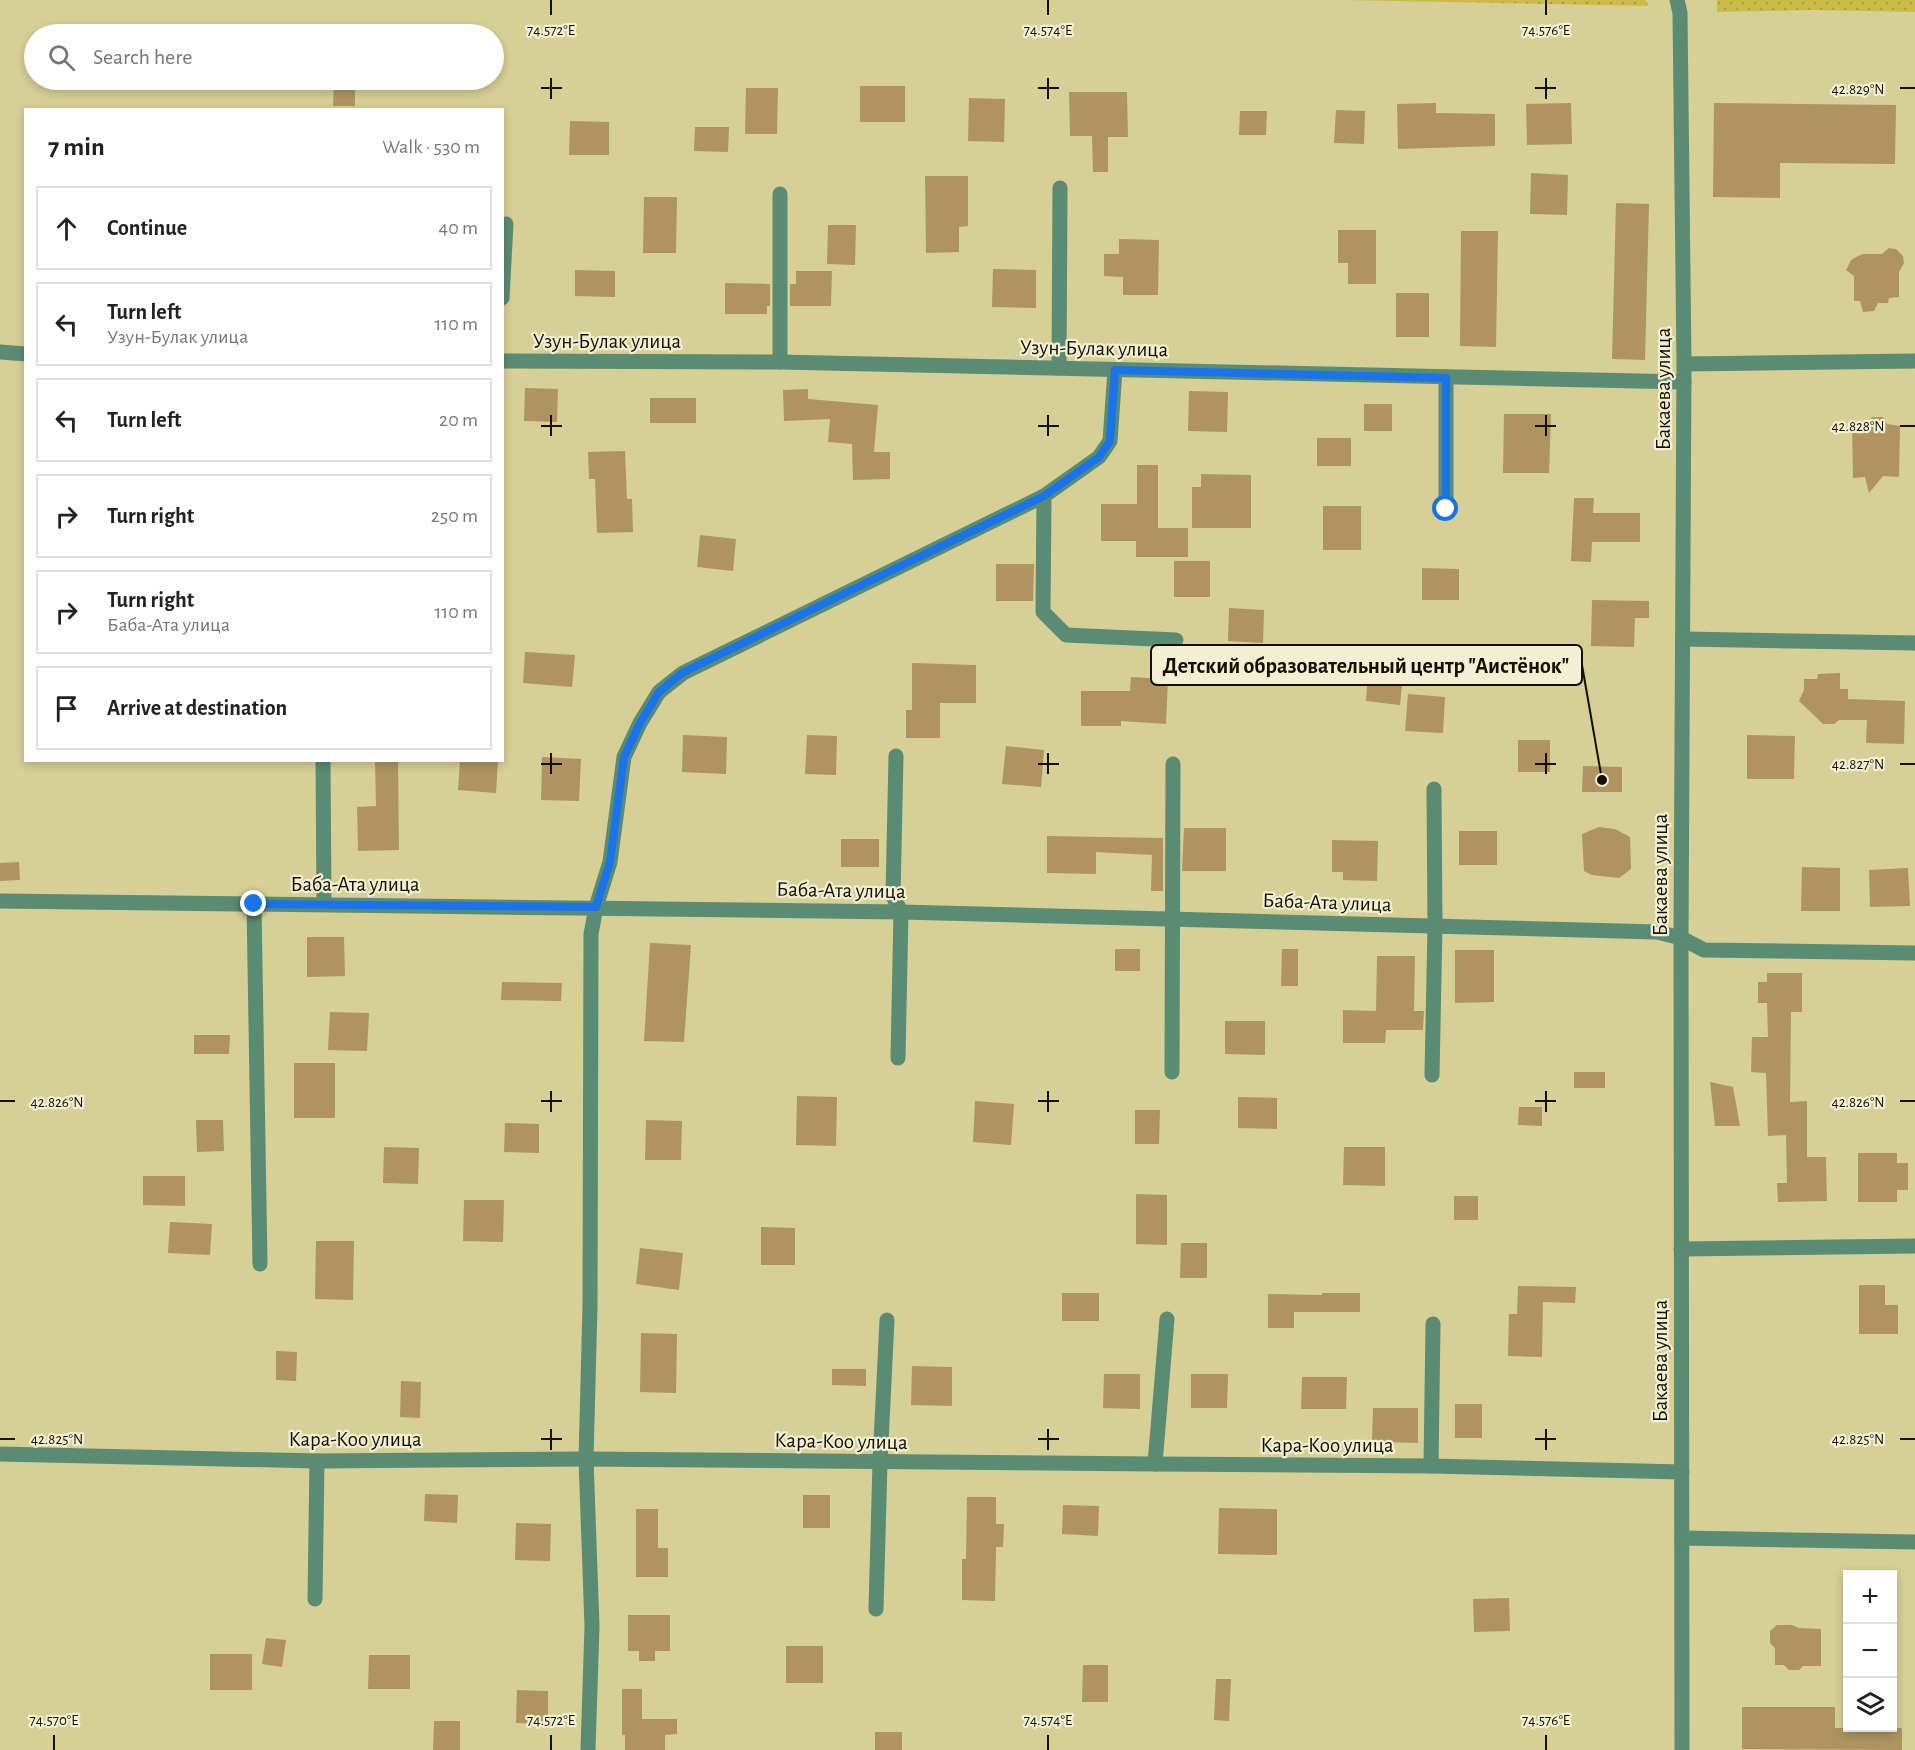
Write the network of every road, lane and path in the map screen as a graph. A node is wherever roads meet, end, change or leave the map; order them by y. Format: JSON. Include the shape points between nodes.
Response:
{"nodes":[{"id":1,"x":1677,"y":0,"type":"edge"},
{"id":2,"x":1060,"y":188,"type":"dead end"},
{"id":3,"x":780,"y":194,"type":"dead end"},
{"id":4,"x":506,"y":224,"type":"dead end"},
{"id":5,"x":504,"y":261,"type":"edge"},
{"id":6,"x":0,"y":352,"type":"edge"},
{"id":7,"x":24,"y":354,"type":"edge"},
{"id":8,"x":1915,"y":360,"type":"edge"},
{"id":9,"x":504,"y":361,"type":"edge"},
{"id":10,"x":780,"y":362,"type":"junction"},
{"id":11,"x":1684,"y":364,"type":"junction"},
{"id":12,"x":1059,"y":368,"type":"junction"},
{"id":13,"x":1115,"y":370,"type":"junction"},
{"id":14,"x":1446,"y":378,"type":"junction"},
{"id":15,"x":1684,"y":382,"type":"junction"},
{"id":16,"x":1044,"y":496,"type":"junction"},
{"id":17,"x":1446,"y":509,"type":"dead end"},
{"id":18,"x":1683,"y":639,"type":"junction"},
{"id":19,"x":1176,"y":640,"type":"dead end"},
{"id":20,"x":1915,"y":643,"type":"edge"},
{"id":21,"x":896,"y":756,"type":"dead end"},
{"id":22,"x":323,"y":762,"type":"edge"},
{"id":23,"x":1173,"y":764,"type":"dead end"},
{"id":24,"x":1434,"y":789,"type":"dead end"},
{"id":25,"x":0,"y":901,"type":"edge"},
{"id":26,"x":254,"y":904,"type":"junction"},
{"id":27,"x":324,"y":904,"type":"junction"},
{"id":28,"x":596,"y":907,"type":"junction"},
{"id":29,"x":901,"y":912,"type":"junction"},
{"id":30,"x":1171,"y":918,"type":"junction"},
{"id":31,"x":1435,"y":926,"type":"junction"},
{"id":32,"x":1681,"y":938,"type":"junction"},
{"id":33,"x":1915,"y":953,"type":"edge"},
{"id":34,"x":898,"y":1058,"type":"dead end"},
{"id":35,"x":1172,"y":1072,"type":"dead end"},
{"id":36,"x":1432,"y":1075,"type":"dead end"},
{"id":37,"x":1915,"y":1246,"type":"edge"},
{"id":38,"x":1681,"y":1249,"type":"junction"},
{"id":39,"x":260,"y":1264,"type":"dead end"},
{"id":40,"x":1167,"y":1319,"type":"dead end"},
{"id":41,"x":887,"y":1320,"type":"dead end"},
{"id":42,"x":1433,"y":1324,"type":"dead end"},
{"id":43,"x":0,"y":1454,"type":"edge"},
{"id":44,"x":586,"y":1459,"type":"junction"},
{"id":45,"x":317,"y":1461,"type":"junction"},
{"id":46,"x":880,"y":1463,"type":"junction"},
{"id":47,"x":1155,"y":1464,"type":"junction"},
{"id":48,"x":1431,"y":1467,"type":"junction"},
{"id":49,"x":1682,"y":1472,"type":"junction"},
{"id":50,"x":1682,"y":1538,"type":"junction"},
{"id":51,"x":1915,"y":1542,"type":"edge"},
{"id":52,"x":315,"y":1599,"type":"dead end"},
{"id":53,"x":876,"y":1609,"type":"dead end"},
{"id":54,"x":588,"y":1750,"type":"edge"},
{"id":55,"x":1682,"y":1750,"type":"edge"}],
"edges":[{"from":1,"to":11,"type":"street","name":"Бакаева улица"},
{"from":2,"to":12,"type":"street"},
{"from":3,"to":10,"type":"street"},
{"from":4,"to":5,"type":"street"},
{"from":6,"to":7,"type":"street"},
{"from":8,"to":11,"type":"street"},
{"from":9,"to":10,"type":"street","name":"Узун-Булак улица"},
{"from":10,"to":12,"type":"street","name":"Узун-Булак улица"},
{"from":11,"to":15,"type":"street","name":"Бакаева улица"},
{"from":12,"to":13,"type":"street","name":"Узун-Булак улица"},
{"from":13,"to":14,"type":"street","name":"Узун-Булак улица"},
{"from":13,"to":16,"type":"street","via":[[1110,441],[1099,457]]},
{"from":14,"to":15,"type":"street","name":"Узун-Булак улица"},
{"from":14,"to":17,"type":"street"},
{"from":15,"to":18,"type":"street","name":"Бакаева улица"},
{"from":16,"to":19,"type":"street","via":[[1044,612],[1066,635]]},
{"from":16,"to":28,"type":"street","via":[[682,673],[659,692],[624,757],[610,862]]},
{"from":18,"to":20,"type":"street"},
{"from":18,"to":32,"type":"street","name":"Бакаева улица"},
{"from":21,"to":29,"type":"street","via":[[893,896]]},
{"from":22,"to":27,"type":"street"},
{"from":23,"to":30,"type":"street"},
{"from":24,"to":31,"type":"street"},
{"from":25,"to":26,"type":"street","name":"Баба-Ата улица"},
{"from":26,"to":27,"type":"street","name":"Баба-Ата улица"},
{"from":26,"to":39,"type":"street"},
{"from":27,"to":28,"type":"street","name":"Баба-Ата улица"},
{"from":28,"to":29,"type":"street","name":"Баба-Ата улица"},
{"from":28,"to":44,"type":"street","via":[[591,934]]},
{"from":29,"to":30,"type":"street","name":"Баба-Ата улица"},
{"from":29,"to":34,"type":"street"},
{"from":30,"to":31,"type":"street","name":"Баба-Ата улица"},
{"from":30,"to":35,"type":"street"},
{"from":31,"to":32,"type":"street","name":"Баба-Ата улица","via":[[1657,932]]},
{"from":31,"to":36,"type":"street"},
{"from":32,"to":33,"type":"street","name":"Баба-Ата улица","via":[[1704,950]]},
{"from":32,"to":38,"type":"street","name":"Бакаева улица"},
{"from":37,"to":38,"type":"street"},
{"from":38,"to":49,"type":"street","name":"Бакаева улица"},
{"from":40,"to":47,"type":"street"},
{"from":41,"to":46,"type":"street"},
{"from":42,"to":48,"type":"street"},
{"from":43,"to":45,"type":"street","name":"Кара-Коо улица"},
{"from":44,"to":45,"type":"street","name":"Кара-Коо улица"},
{"from":44,"to":46,"type":"street","name":"Кара-Коо улица"},
{"from":44,"to":54,"type":"street","via":[[592,1626]]},
{"from":45,"to":52,"type":"street"},
{"from":46,"to":47,"type":"street","name":"Кара-Коо улица"},
{"from":46,"to":53,"type":"street"},
{"from":47,"to":48,"type":"street","name":"Кара-Коо улица"},
{"from":48,"to":49,"type":"street","name":"Кара-Коо улица"},
{"from":49,"to":50,"type":"street","name":"Бакаева улица"},
{"from":50,"to":51,"type":"street"},
{"from":50,"to":55,"type":"street","name":"Бакаева улица"}]}
